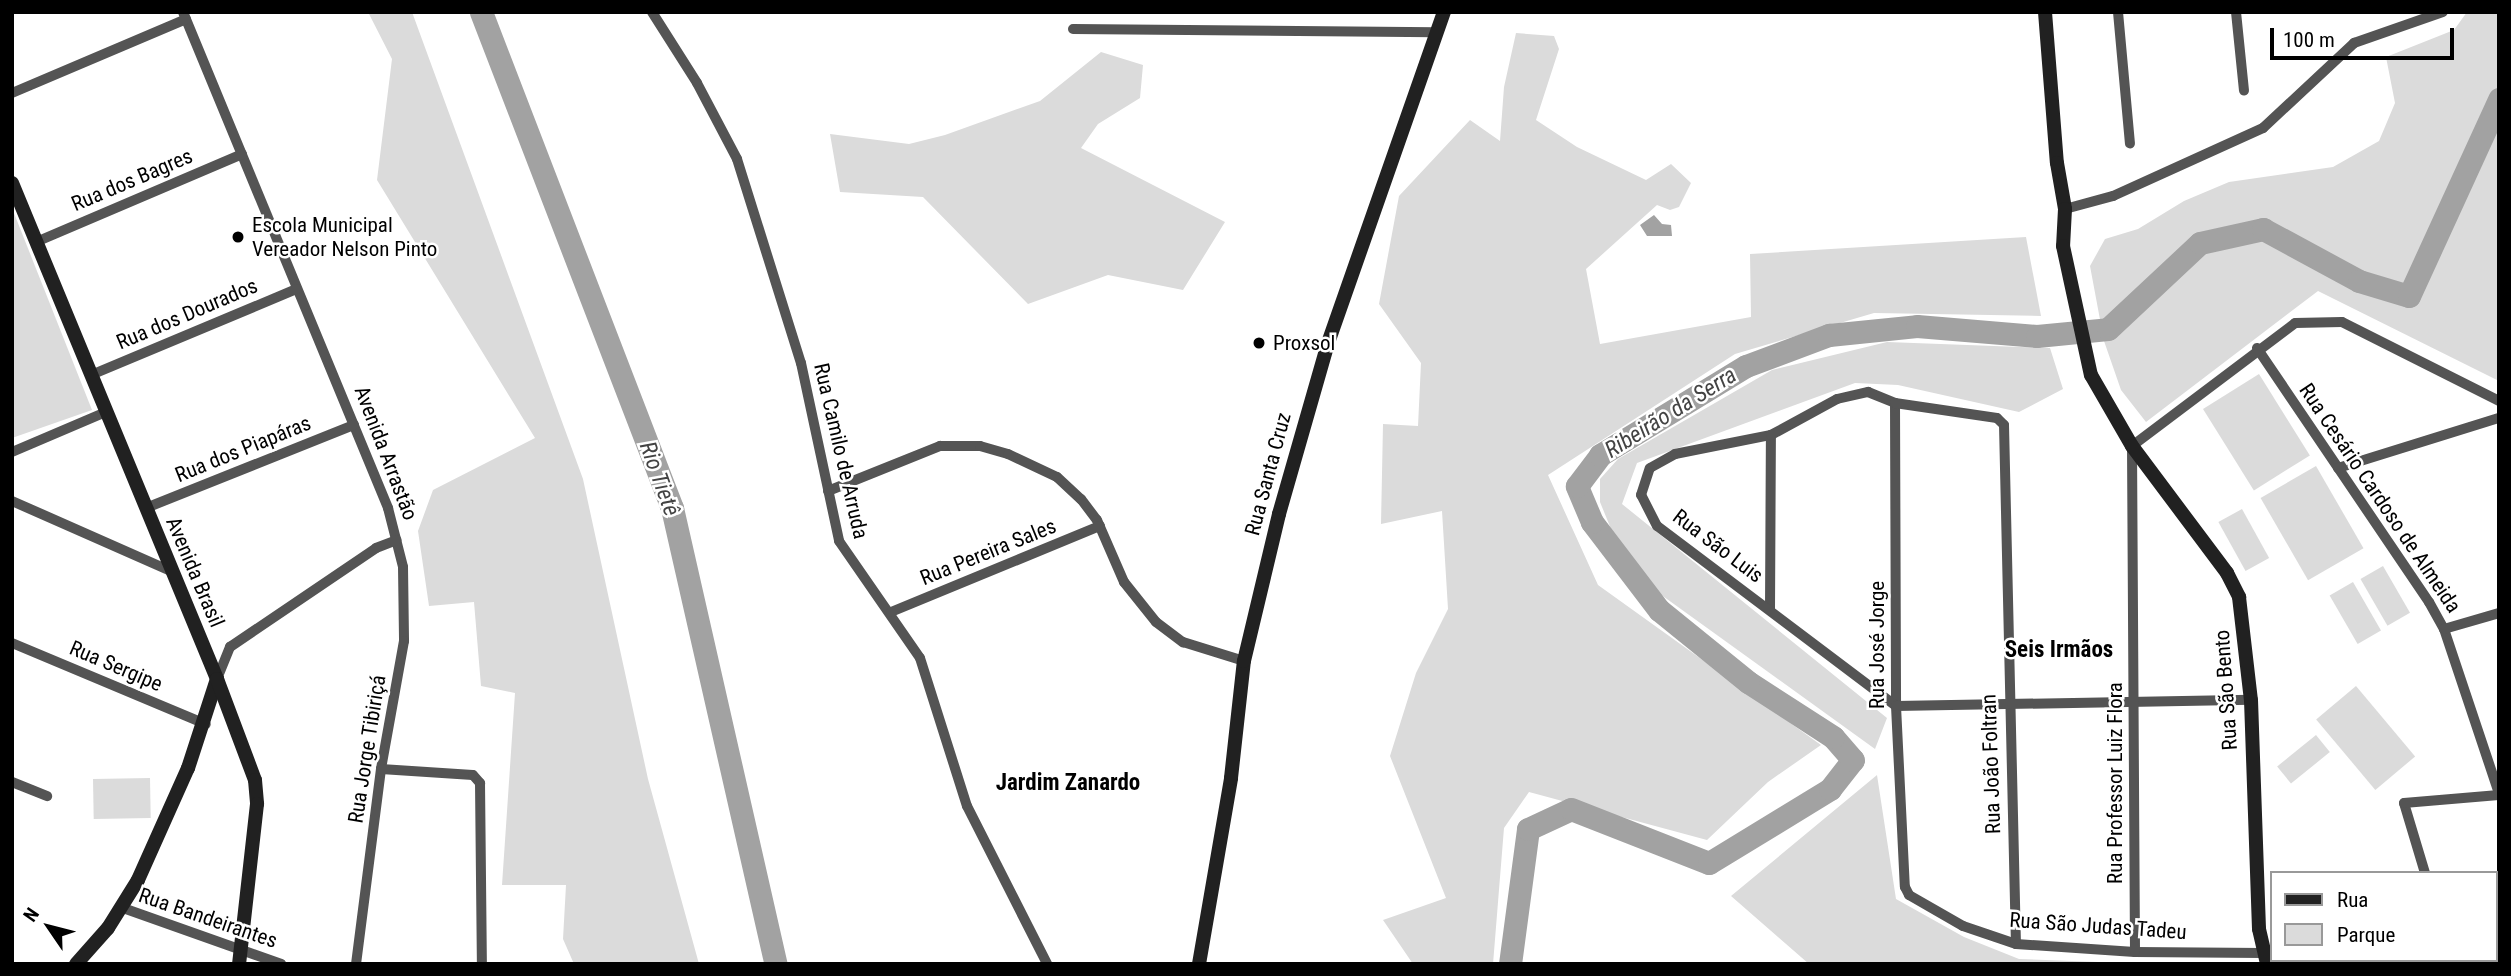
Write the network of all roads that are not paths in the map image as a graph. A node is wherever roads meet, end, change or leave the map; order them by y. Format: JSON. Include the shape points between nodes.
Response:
{"nodes":[{"id":1,"x":652,"y":12,"type":"edge"},
{"id":2,"x":1444,"y":12,"type":"edge"},
{"id":3,"x":2045,"y":12,"type":"edge"},
{"id":4,"x":2119,"y":12,"type":"edge"},
{"id":5,"x":2236,"y":12,"type":"edge"},
{"id":6,"x":2443,"y":12,"type":"edge"},
{"id":7,"x":185,"y":16,"type":"edge"},
{"id":8,"x":1073,"y":29,"type":"dead end"},
{"id":9,"x":1436,"y":33,"type":"junction"},
{"id":10,"x":2244,"y":91,"type":"dead end"},
{"id":11,"x":12,"y":93,"type":"edge"},
{"id":12,"x":2130,"y":143,"type":"dead end"},
{"id":13,"x":242,"y":154,"type":"junction"},
{"id":14,"x":13,"y":185,"type":"edge"},
{"id":15,"x":2066,"y":209,"type":"junction"},
{"id":16,"x":37,"y":242,"type":"junction"},
{"id":17,"x":298,"y":289,"type":"junction"},
{"id":18,"x":2257,"y":348,"type":"junction"},
{"id":19,"x":91,"y":376,"type":"junction"},
{"id":20,"x":2499,"y":401,"type":"edge"},
{"id":21,"x":1895,"y":403,"type":"junction"},
{"id":22,"x":106,"y":412,"type":"junction"},
{"id":23,"x":1997,"y":418,"type":"joint"},
{"id":24,"x":2499,"y":418,"type":"edge"},
{"id":25,"x":354,"y":425,"type":"junction"},
{"id":26,"x":1771,"y":435,"type":"junction"},
{"id":27,"x":2132,"y":446,"type":"junction"},
{"id":28,"x":12,"y":452,"type":"edge"},
{"id":29,"x":2338,"y":468,"type":"junction"},
{"id":30,"x":828,"y":491,"type":"junction"},
{"id":31,"x":12,"y":501,"type":"edge"},
{"id":32,"x":146,"y":508,"type":"junction"},
{"id":33,"x":1100,"y":527,"type":"junction"},
{"id":34,"x":397,"y":540,"type":"junction"},
{"id":35,"x":171,"y":571,"type":"junction"},
{"id":36,"x":1770,"y":609,"type":"junction"},
{"id":37,"x":891,"y":612,"type":"junction"},
{"id":38,"x":2499,"y":613,"type":"edge"},
{"id":39,"x":2444,"y":629,"type":"junction"},
{"id":40,"x":12,"y":643,"type":"edge"},
{"id":41,"x":1244,"y":661,"type":"junction"},
{"id":42,"x":217,"y":679,"type":"junction"},
{"id":43,"x":2251,"y":700,"type":"junction"},
{"id":44,"x":2134,"y":704,"type":"junction"},
{"id":45,"x":1896,"y":706,"type":"junction"},
{"id":46,"x":2008,"y":707,"type":"junction"},
{"id":47,"x":206,"y":724,"type":"junction"},
{"id":48,"x":381,"y":769,"type":"junction"},
{"id":49,"x":12,"y":782,"type":"edge"},
{"id":50,"x":2499,"y":794,"type":"edge"},
{"id":51,"x":47,"y":796,"type":"dead end"},
{"id":52,"x":2424,"y":871,"type":"edge"},
{"id":53,"x":1905,"y":887,"type":"joint"},
{"id":54,"x":123,"y":908,"type":"junction"},
{"id":55,"x":2015,"y":944,"type":"junction"},
{"id":56,"x":2135,"y":952,"type":"junction"},
{"id":57,"x":240,"y":956,"type":"edge"},
{"id":58,"x":2265,"y":958,"type":"edge"},
{"id":59,"x":76,"y":964,"type":"edge"},
{"id":60,"x":281,"y":964,"type":"edge"},
{"id":61,"x":356,"y":964,"type":"edge"},
{"id":62,"x":482,"y":964,"type":"edge"},
{"id":63,"x":1047,"y":964,"type":"edge"},
{"id":64,"x":1199,"y":964,"type":"edge"}],
"edges":[{"from":1,"to":30,"type":"street","name":"Rua Camilo de Arruda","via":[[737,159],[794,339]]},
{"from":2,"to":9,"type":"street","name":"Rua Santa Cruz"},
{"from":3,"to":15,"type":"street","name":"Rua São Bento","via":[[2057,163]]},
{"from":4,"to":12,"type":"street"},
{"from":5,"to":10,"type":"street"},
{"from":6,"to":15,"type":"street","via":[[2354,43],[2263,128],[2113,196]]},
{"from":7,"to":11,"type":"street"},
{"from":7,"to":13,"type":"street","name":"Avenida Arrastão"},
{"from":8,"to":9,"type":"street"},
{"from":9,"to":41,"type":"street","name":"Rua Santa Cruz","via":[[1308,407]]},
{"from":13,"to":16,"type":"street","name":"Rua dos Bagres"},
{"from":13,"to":17,"type":"street","name":"Avenida Arrastão"},
{"from":14,"to":16,"type":"street","name":"Avenida Brasil"},
{"from":15,"to":27,"type":"street","name":"Rua São Bento","via":[[2063,246],[2085,355],[2091,375]]},
{"from":16,"to":19,"type":"street","name":"Avenida Brasil"},
{"from":17,"to":19,"type":"street","name":"Rua dos Dourados"},
{"from":17,"to":25,"type":"street","name":"Avenida Arrastão"},
{"from":18,"to":20,"type":"street","via":[[2295,323],[2342,322]]},
{"from":18,"to":27,"type":"street"},
{"from":18,"to":29,"type":"street","name":"Rua Cesário Cardoso de Almeida"},
{"from":19,"to":22,"type":"street","name":"Avenida Brasil"},
{"from":21,"to":23,"type":"street","name":"Rua São Luis"},
{"from":21,"to":26,"type":"street","name":"Rua São Luis","via":[[1868,392],[1837,400]]},
{"from":21,"to":45,"type":"street","name":"Rua José Jorge"},
{"from":22,"to":28,"type":"street"},
{"from":22,"to":32,"type":"street","name":"Avenida Brasil"},
{"from":23,"to":46,"type":"street","name":"Rua João Foltran","via":[[2006,435]]},
{"from":24,"to":29,"type":"street"},
{"from":25,"to":32,"type":"street","name":"Rua dos Piapáras"},
{"from":25,"to":34,"type":"street","name":"Avenida Arrastão"},
{"from":26,"to":36,"type":"street"},
{"from":26,"to":36,"type":"street","name":"Rua São Luis","via":[[1675,454],[1650,468],[1640,495],[1657,526]]},
{"from":27,"to":43,"type":"street","name":"Rua São Bento","via":[[2227,573],[2239,597]]},
{"from":27,"to":44,"type":"street","name":"Rua Professor Luiz Flora"},
{"from":29,"to":39,"type":"street","name":"Rua Cesário Cardoso de Almeida"},
{"from":30,"to":33,"type":"street","via":[[940,446],[980,446],[1057,477],[1081,499]]},
{"from":30,"to":37,"type":"street","name":"Rua Camilo de Arruda","via":[[846,555]]},
{"from":31,"to":35,"type":"street"},
{"from":32,"to":35,"type":"street","name":"Avenida Brasil"},
{"from":33,"to":37,"type":"street","name":"Rua Pereira Sales"},
{"from":33,"to":41,"type":"street","via":[[1124,582],[1156,622],[1183,642]]},
{"from":34,"to":42,"type":"street","name":"Avenida Arrastão","via":[[376,548],[230,648]]},
{"from":34,"to":48,"type":"street","name":"Rua Jorge Tibiriçá","via":[[403,567],[404,641]]},
{"from":35,"to":42,"type":"street","name":"Avenida Brasil"},
{"from":36,"to":45,"type":"street","name":"Rua São Luis"},
{"from":37,"to":63,"type":"street","name":"Rua Camilo de Arruda","via":[[920,658],[935,695],[967,806]]},
{"from":38,"to":39,"type":"street"},
{"from":39,"to":50,"type":"street","name":"Rua Cesário Cardoso de Almeida"},
{"from":40,"to":47,"type":"street","name":"Rua Sergipe"},
{"from":41,"to":64,"type":"street","name":"Rua Santa Cruz","via":[[1231,778]]},
{"from":42,"to":47,"type":"street"},
{"from":42,"to":57,"type":"street","via":[[255,780],[257,804]]},
{"from":43,"to":44,"type":"street"},
{"from":43,"to":58,"type":"street","name":"Rua São Bento"},
{"from":44,"to":46,"type":"street"},
{"from":44,"to":56,"type":"street","name":"Rua Professor Luiz Flora"},
{"from":45,"to":46,"type":"street"},
{"from":45,"to":53,"type":"street","name":"Rua José Jorge"},
{"from":46,"to":55,"type":"street","name":"Rua João Foltran"},
{"from":47,"to":54,"type":"street","via":[[169,815]]},
{"from":48,"to":61,"type":"street","name":"Rua Jorge Tibiriçá"},
{"from":48,"to":62,"type":"street","via":[[473,775],[482,790]]},
{"from":49,"to":51,"type":"street"},
{"from":50,"to":52,"type":"street","via":[[2404,803]]},
{"from":53,"to":55,"type":"street","name":"Rua São Judas Tadeu","via":[[1915,901],[1963,926]]},
{"from":54,"to":57,"type":"street","name":"Rua Bandeirantes"},
{"from":54,"to":59,"type":"street"},
{"from":55,"to":56,"type":"street","name":"Rua São Judas Tadeu"},
{"from":56,"to":58,"type":"street","name":"Rua São Judas Tadeu"},
{"from":57,"to":60,"type":"street","name":"Rua Bandeirantes"}]}
